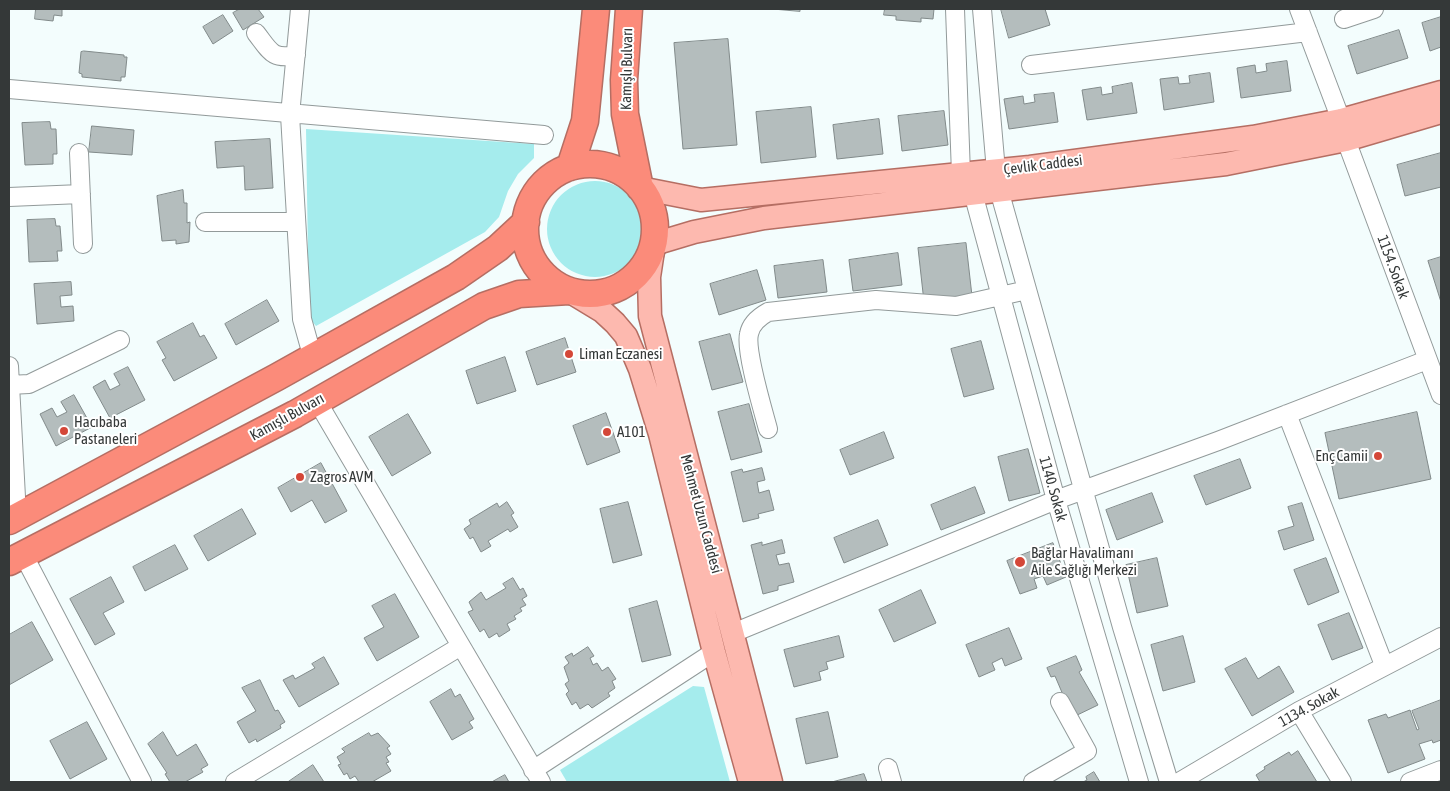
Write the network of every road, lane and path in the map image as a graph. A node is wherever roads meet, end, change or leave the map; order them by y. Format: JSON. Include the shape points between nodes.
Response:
{"nodes":[{"id":1,"x":300,"y":9,"type":"edge"},
{"id":2,"x":596,"y":9,"type":"edge"},
{"id":3,"x":629,"y":9,"type":"edge"},
{"id":4,"x":955,"y":9,"type":"edge"},
{"id":5,"x":1299,"y":9,"type":"edge"},
{"id":6,"x":1374,"y":9,"type":"edge"},
{"id":7,"x":983,"y":13,"type":"edge"},
{"id":8,"x":1344,"y":19,"type":"dead end"},
{"id":9,"x":1308,"y":32,"type":"junction"},
{"id":10,"x":256,"y":33,"type":"dead end"},
{"id":11,"x":956,"y":36,"type":"junction"},
{"id":12,"x":296,"y":55,"type":"junction"},
{"id":13,"x":1031,"y":65,"type":"dead end"},
{"id":14,"x":9,"y":89,"type":"edge"},
{"id":15,"x":1441,"y":92,"type":"edge"},
{"id":16,"x":1441,"y":112,"type":"edge"},
{"id":17,"x":290,"y":114,"type":"junction"},
{"id":18,"x":1343,"y":130,"type":"junction"},
{"id":19,"x":544,"y":135,"type":"dead end"},
{"id":20,"x":79,"y":153,"type":"dead end"},
{"id":21,"x":570,"y":167,"type":"junction"},
{"id":22,"x":961,"y":174,"type":"junction"},
{"id":23,"x":997,"y":180,"type":"junction"},
{"id":24,"x":640,"y":188,"type":"junction"},
{"id":25,"x":973,"y":193,"type":"junction"},
{"id":26,"x":81,"y":194,"type":"junction"},
{"id":27,"x":9,"y":197,"type":"edge"},
{"id":28,"x":205,"y":222,"type":"dead end"},
{"id":29,"x":296,"y":222,"type":"junction"},
{"id":30,"x":526,"y":222,"type":"junction"},
{"id":31,"x":83,"y":244,"type":"dead end"},
{"id":32,"x":654,"y":244,"type":"junction"},
{"id":33,"x":1027,"y":290,"type":"junction"},
{"id":34,"x":569,"y":291,"type":"junction"},
{"id":35,"x":1000,"y":297,"type":"junction"},
{"id":36,"x":120,"y":340,"type":"dead end"},
{"id":37,"x":312,"y":355,"type":"junction"},
{"id":38,"x":1427,"y":360,"type":"junction"},
{"id":39,"x":9,"y":366,"type":"edge"},
{"id":40,"x":10,"y":385,"type":"edge"},
{"id":41,"x":1441,"y":395,"type":"edge"},
{"id":42,"x":317,"y":401,"type":"junction"},
{"id":43,"x":1287,"y":414,"type":"junction"},
{"id":44,"x":768,"y":429,"type":"dead end"},
{"id":45,"x":1083,"y":491,"type":"junction"},
{"id":46,"x":1056,"y":500,"type":"junction"},
{"id":47,"x":13,"y":518,"type":"edge"},
{"id":48,"x":16,"y":558,"type":"edge"},
{"id":49,"x":733,"y":634,"type":"junction"},
{"id":50,"x":1441,"y":637,"type":"edge"},
{"id":51,"x":461,"y":646,"type":"junction"},
{"id":52,"x":714,"y":652,"type":"junction"},
{"id":53,"x":1384,"y":665,"type":"junction"},
{"id":54,"x":1060,"y":702,"type":"dead end"},
{"id":55,"x":1299,"y":711,"type":"junction"},
{"id":56,"x":1441,"y":770,"type":"edge"},
{"id":57,"x":537,"y":776,"type":"edge"},
{"id":58,"x":142,"y":782,"type":"edge"},
{"id":59,"x":235,"y":782,"type":"edge"},
{"id":60,"x":750,"y":782,"type":"edge"},
{"id":61,"x":771,"y":782,"type":"edge"},
{"id":62,"x":1033,"y":782,"type":"edge"},
{"id":63,"x":1139,"y":782,"type":"edge"},
{"id":64,"x":1169,"y":782,"type":"edge"},
{"id":65,"x":1179,"y":782,"type":"edge"},
{"id":66,"x":1342,"y":782,"type":"edge"},
{"id":67,"x":1410,"y":782,"type":"edge"}],
"edges":[{"from":1,"to":12,"type":"street"},
{"from":2,"to":21,"type":"highway","via":[[585,121]]},
{"from":3,"to":24,"type":"highway","name":"Kamışlı Bulvarı","via":[[625,114]]},
{"from":4,"to":11,"type":"street"},
{"from":5,"to":9,"type":"street","name":"1154. Sokak"},
{"from":6,"to":8,"type":"street"},
{"from":7,"to":11,"type":"street"},
{"from":7,"to":23,"type":"street"},
{"from":9,"to":13,"type":"street"},
{"from":9,"to":18,"type":"street","name":"1154. Sokak"},
{"from":10,"to":12,"type":"street","via":[[273,55],[282,58]]},
{"from":11,"to":22,"type":"street"},
{"from":12,"to":17,"type":"street"},
{"from":14,"to":17,"type":"street"},
{"from":15,"to":18,"type":"main road","name":"Çevlik Caddesi"},
{"from":16,"to":18,"type":"main road","name":"Çevlik Caddesi"},
{"from":17,"to":19,"type":"street"},
{"from":17,"to":29,"type":"street"},
{"from":18,"to":23,"type":"main road","name":"Çevlik Caddesi","via":[[1226,164]]},
{"from":18,"to":38,"type":"street","name":"1154. Sokak"},
{"from":20,"to":26,"type":"street"},
{"from":21,"to":24,"type":"highway","via":[[589,164],[608,167],[626,175]]},
{"from":21,"to":30,"type":"highway","via":[[540,188],[530,204]]},
{"from":22,"to":23,"type":"main road","name":"Çevlik Caddesi"},
{"from":22,"to":24,"type":"main road","name":"Çevlik Caddesi","via":[[701,200]]},
{"from":23,"to":25,"type":"main road","name":"Çevlik Caddesi"},
{"from":23,"to":33,"type":"street"},
{"from":24,"to":32,"type":"highway","via":[[654,214]]},
{"from":25,"to":32,"type":"main road","name":"Çevlik Caddesi","via":[[764,218]]},
{"from":25,"to":35,"type":"street","name":"1140. Sokak"},
{"from":26,"to":27,"type":"street"},
{"from":26,"to":31,"type":"street"},
{"from":28,"to":29,"type":"street"},
{"from":29,"to":37,"type":"street","via":[[302,319]]},
{"from":30,"to":34,"type":"highway","via":[[526,240],[540,272]]},
{"from":30,"to":37,"type":"highway","via":[[498,248],[456,276]]},
{"from":32,"to":34,"type":"highway","via":[[645,264],[625,284],[612,291],[591,295]]},
{"from":32,"to":49,"type":"main road","name":"Mehmet Uzun Caddesi","via":[[649,277],[650,316]]},
{"from":33,"to":35,"type":"street"},
{"from":33,"to":45,"type":"street"},
{"from":34,"to":42,"type":"highway","name":"Kamışlı Bulvarı","via":[[519,294],[484,306]]},
{"from":34,"to":52,"type":"main road","via":[[615,323],[626,336],[640,369],[660,434]]},
{"from":35,"to":44,"type":"street","via":[[956,306],[876,300],[762,315],[752,325],[748,342]]},
{"from":35,"to":46,"type":"street","name":"1140. Sokak"},
{"from":36,"to":40,"type":"street","via":[[29,384]]},
{"from":37,"to":47,"type":"highway"},
{"from":38,"to":41,"type":"street","name":"1154. Sokak"},
{"from":38,"to":43,"type":"street"},
{"from":39,"to":40,"type":"street"},
{"from":40,"to":47,"type":"street"},
{"from":42,"to":48,"type":"highway","name":"Kamışlı Bulvarı"},
{"from":42,"to":51,"type":"street"},
{"from":43,"to":45,"type":"street"},
{"from":43,"to":53,"type":"street"},
{"from":45,"to":46,"type":"street"},
{"from":45,"to":64,"type":"street"},
{"from":46,"to":49,"type":"street"},
{"from":46,"to":63,"type":"street","name":"1140. Sokak"},
{"from":48,"to":58,"type":"street"},
{"from":49,"to":61,"type":"main road","name":"Mehmet Uzun Caddesi"},
{"from":50,"to":53,"type":"street","name":"1134. Sokak"},
{"from":51,"to":57,"type":"street"},
{"from":51,"to":59,"type":"street"},
{"from":52,"to":57,"type":"street"},
{"from":52,"to":60,"type":"main road"},
{"from":53,"to":55,"type":"street","name":"1134. Sokak"},
{"from":54,"to":62,"type":"street","via":[[1088,751]]},
{"from":55,"to":65,"type":"street","name":"1134. Sokak"},
{"from":55,"to":66,"type":"street"},
{"from":56,"to":67,"type":"street"}]}
